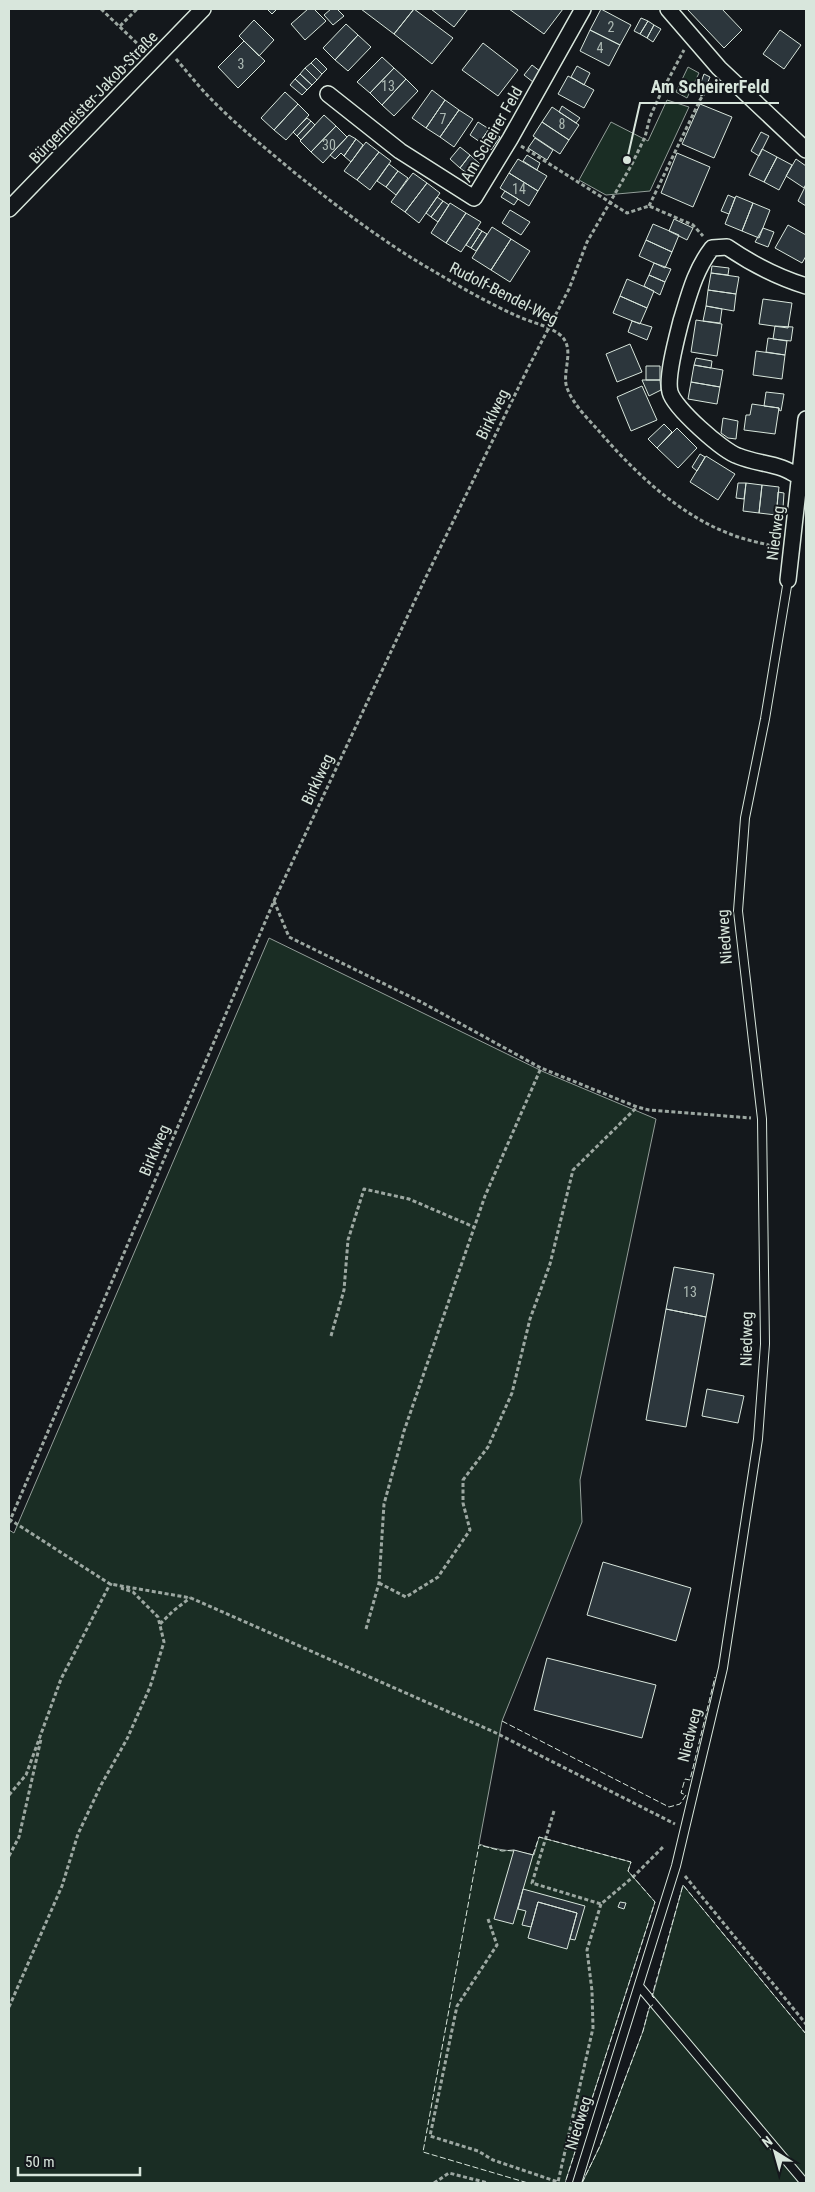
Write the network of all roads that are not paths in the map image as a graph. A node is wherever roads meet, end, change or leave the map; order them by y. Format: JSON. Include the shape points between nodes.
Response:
{"nodes":[{"id":1,"x":583,"y":9,"type":"edge"},
{"id":2,"x":668,"y":9,"type":"edge"},
{"id":3,"x":196,"y":11,"type":"edge"},
{"id":4,"x":328,"y":94,"type":"dead end"},
{"id":5,"x":806,"y":150,"type":"edge"},
{"id":6,"x":9,"y":210,"type":"edge"},
{"id":7,"x":806,"y":286,"type":"edge"},
{"id":8,"x":806,"y":420,"type":"edge"},
{"id":9,"x":803,"y":478,"type":"edge"},
{"id":10,"x":788,"y":580,"type":"joint"},
{"id":11,"x":639,"y":1986,"type":"junction"},
{"id":12,"x":577,"y":2183,"type":"edge"},
{"id":13,"x":806,"y":2183,"type":"edge"}],
"edges":[{"from":1,"to":4,"type":"street","name":"Am Scheirer Feld","via":[[474,198],[400,151]]},
{"from":2,"to":5,"type":"street","via":[[719,68]]},
{"from":3,"to":6,"type":"street","name":"Bürgermeister-Jakob-Straße","via":[[154,60]]},
{"from":7,"to":9,"type":"street","via":[[753,265],[727,247],[712,248],[692,284],[676,340],[670,392],[680,410],[736,456],[785,468]]},
{"from":8,"to":9,"type":"street","name":"Niedweg"},
{"from":9,"to":10,"type":"street","name":"Niedweg"},
{"from":10,"to":11,"type":"lane","name":"Niedweg","via":[[746,818],[738,911],[762,1119],[766,1344],[758,1439],[723,1668],[676,1866]]},
{"from":11,"to":12,"type":"lane","name":"Niedweg"},
{"from":11,"to":13,"type":"lane"}]}
